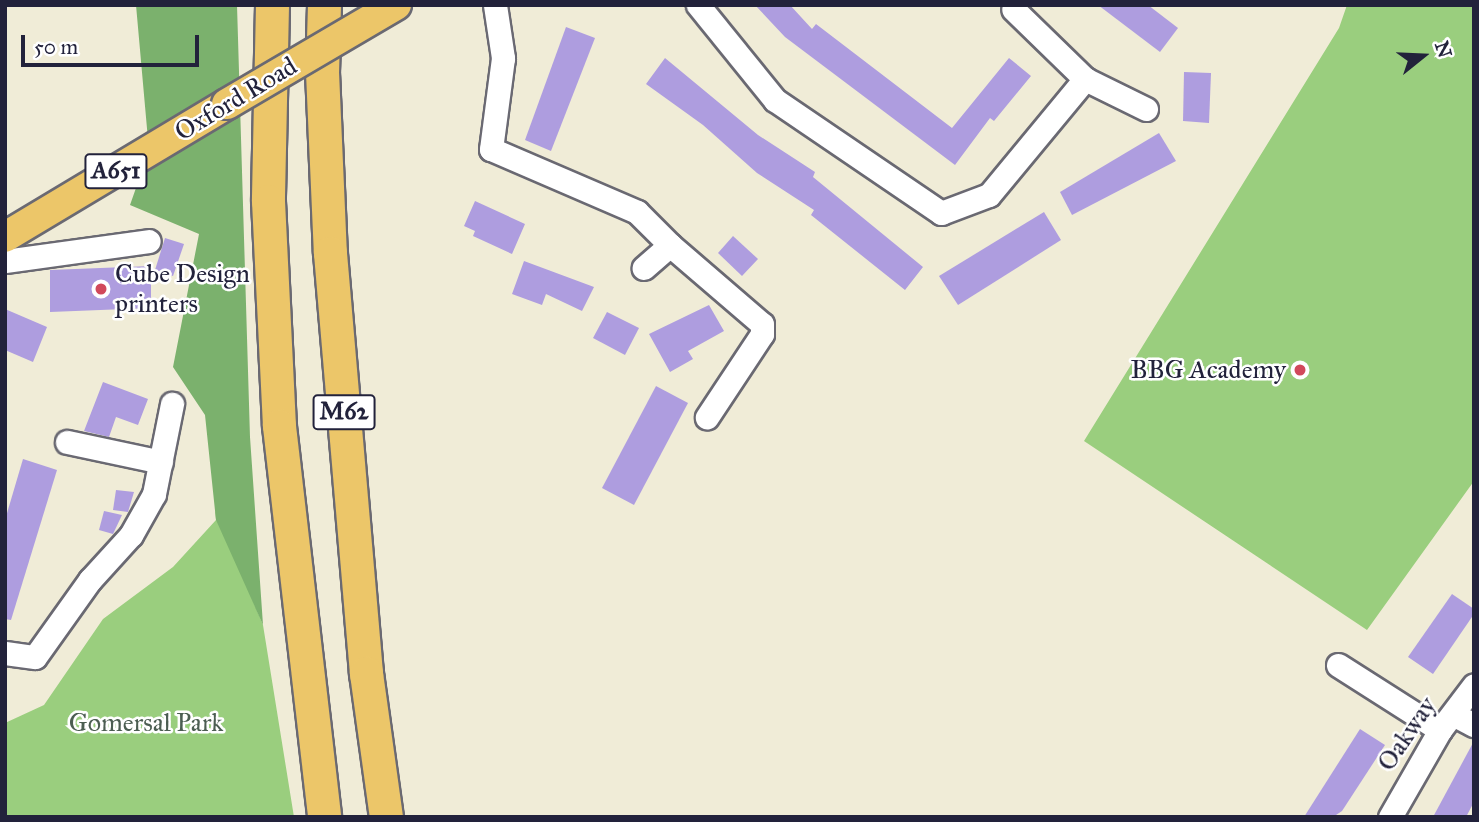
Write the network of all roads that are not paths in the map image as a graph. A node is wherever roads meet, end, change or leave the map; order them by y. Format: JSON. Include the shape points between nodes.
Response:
{"nodes":[{"id":1,"x":272,"y":5,"type":"edge"},
{"id":2,"x":324,"y":5,"type":"edge"},
{"id":3,"x":396,"y":5,"type":"edge"},
{"id":4,"x":495,"y":5,"type":"edge"},
{"id":5,"x":698,"y":5,"type":"edge"},
{"id":6,"x":1013,"y":9,"type":"dead end"},
{"id":7,"x":1086,"y":79,"type":"junction"},
{"id":8,"x":1146,"y":109,"type":"dead end"},
{"id":9,"x":5,"y":237,"type":"edge"},
{"id":10,"x":149,"y":241,"type":"dead end"},
{"id":11,"x":670,"y":245,"type":"junction"},
{"id":12,"x":5,"y":261,"type":"edge"},
{"id":13,"x":645,"y":268,"type":"dead end"},
{"id":14,"x":172,"y":404,"type":"dead end"},
{"id":15,"x":708,"y":416,"type":"dead end"},
{"id":16,"x":67,"y":442,"type":"dead end"},
{"id":17,"x":161,"y":462,"type":"junction"},
{"id":18,"x":5,"y":653,"type":"edge"},
{"id":19,"x":1338,"y":665,"type":"dead end"},
{"id":20,"x":1474,"y":685,"type":"edge"},
{"id":21,"x":1456,"y":723,"type":"edge"},
{"id":22,"x":324,"y":817,"type":"edge"},
{"id":23,"x":386,"y":817,"type":"edge"},
{"id":24,"x":1390,"y":817,"type":"edge"}],
"edges":[{"from":1,"to":22,"type":"highway","number":"M62","via":[[268,201],[279,426]]},
{"from":2,"to":23,"type":"highway","number":"M62","via":[[322,72],[330,253],[366,673]]},
{"from":3,"to":9,"type":"main road","name":"Oxford Road","number":"A651","bridge":true},
{"from":4,"to":11,"type":"street","via":[[503,58],[491,149],[637,212]]},
{"from":5,"to":7,"type":"street","via":[[775,100],[941,213],[989,195]]},
{"from":6,"to":7,"type":"street"},
{"from":7,"to":8,"type":"street"},
{"from":10,"to":12,"type":"street"},
{"from":11,"to":13,"type":"street"},
{"from":11,"to":15,"type":"street","via":[[762,324],[762,334]]},
{"from":14,"to":17,"type":"street"},
{"from":16,"to":17,"type":"street"},
{"from":17,"to":18,"type":"street","via":[[144,516],[68,609],[51,640],[35,657]]},
{"from":19,"to":21,"type":"street"},
{"from":20,"to":21,"type":"street","name":"Oakway"},
{"from":21,"to":24,"type":"street","name":"Oakway"}]}
